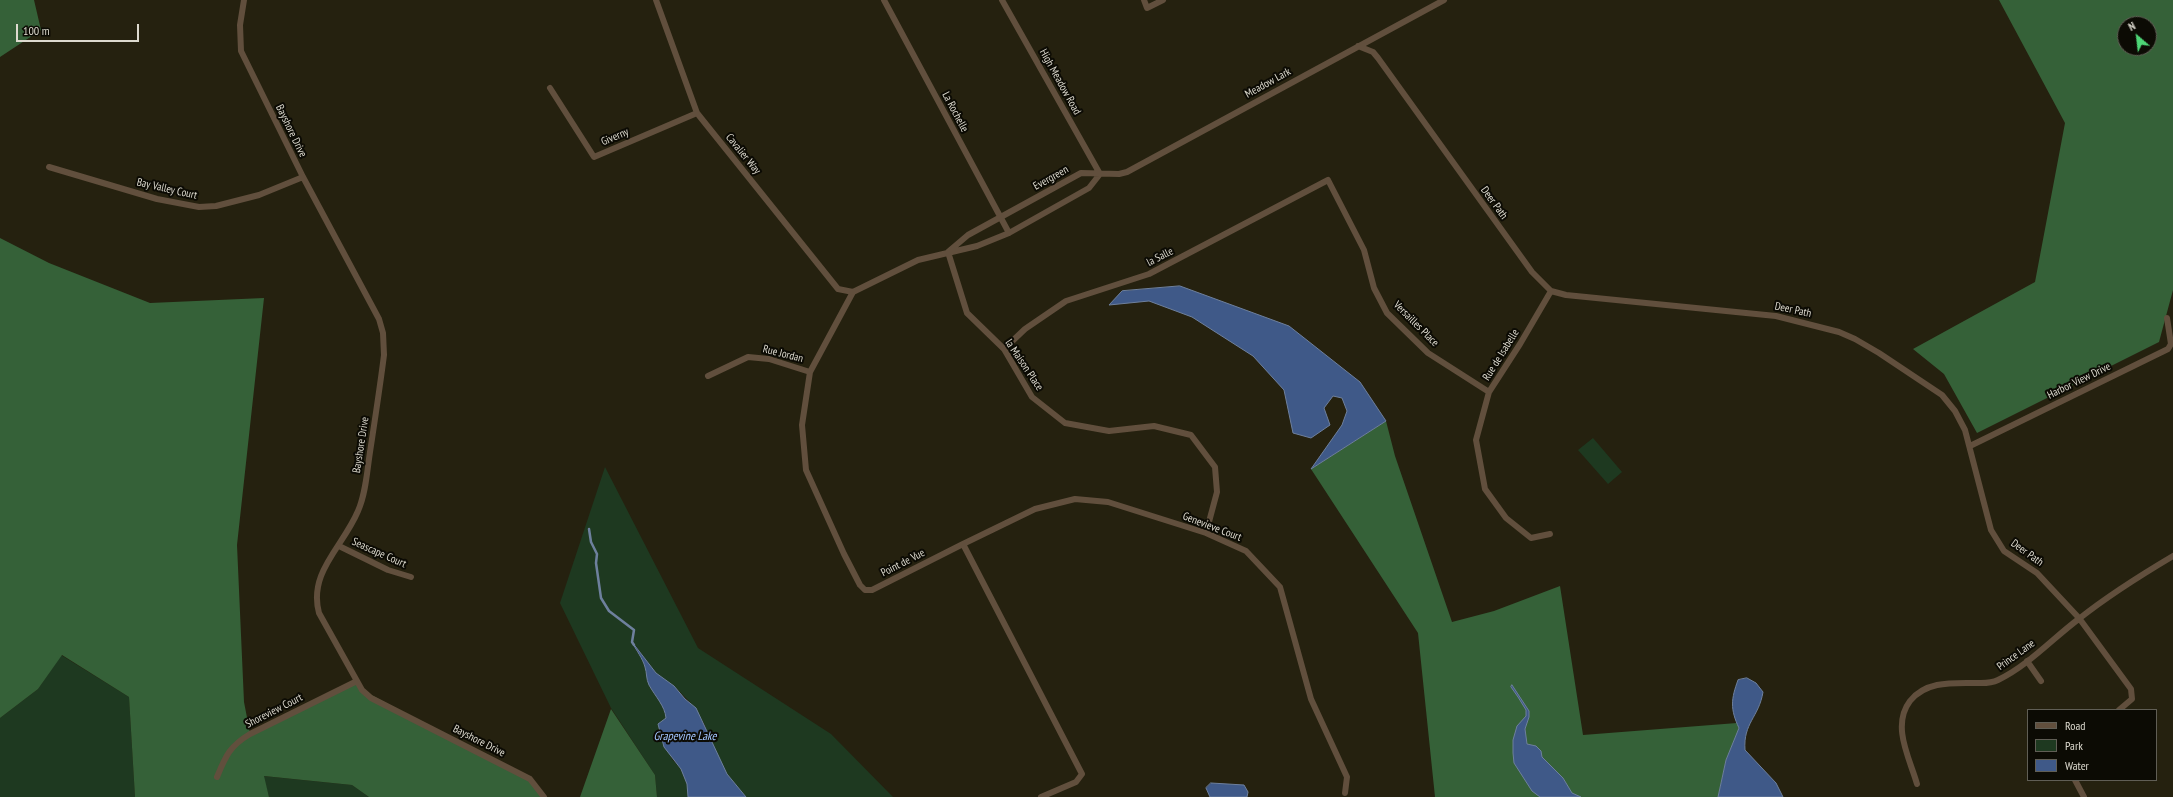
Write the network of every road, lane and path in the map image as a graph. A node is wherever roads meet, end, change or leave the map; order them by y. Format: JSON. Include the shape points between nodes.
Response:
{"nodes":[{"id":1,"x":244,"y":0,"type":"edge"},
{"id":2,"x":656,"y":0,"type":"edge"},
{"id":3,"x":884,"y":0,"type":"edge"},
{"id":4,"x":1002,"y":0,"type":"edge"},
{"id":5,"x":1144,"y":0,"type":"edge"},
{"id":6,"x":1163,"y":0,"type":"edge"},
{"id":7,"x":1444,"y":0,"type":"edge"},
{"id":8,"x":1358,"y":46,"type":"junction"},
{"id":9,"x":550,"y":88,"type":"dead end"},
{"id":10,"x":697,"y":113,"type":"junction"},
{"id":11,"x":49,"y":167,"type":"dead end"},
{"id":12,"x":1100,"y":174,"type":"junction"},
{"id":13,"x":303,"y":177,"type":"junction"},
{"id":14,"x":1328,"y":180,"type":"joint"},
{"id":15,"x":1001,"y":216,"type":"junction"},
{"id":16,"x":1009,"y":233,"type":"junction"},
{"id":17,"x":948,"y":252,"type":"junction"},
{"id":18,"x":853,"y":292,"type":"junction"},
{"id":19,"x":1551,"y":292,"type":"junction"},
{"id":20,"x":2167,"y":318,"type":"dead end"},
{"id":21,"x":1004,"y":349,"type":"junction"},
{"id":22,"x":810,"y":372,"type":"junction"},
{"id":23,"x":708,"y":376,"type":"dead end"},
{"id":24,"x":1489,"y":392,"type":"junction"},
{"id":25,"x":1970,"y":446,"type":"junction"},
{"id":26,"x":1206,"y":533,"type":"junction"},
{"id":27,"x":1550,"y":534,"type":"dead end"},
{"id":28,"x":963,"y":544,"type":"junction"},
{"id":29,"x":339,"y":546,"type":"junction"},
{"id":30,"x":2173,"y":556,"type":"edge"},
{"id":31,"x":411,"y":577,"type":"dead end"},
{"id":32,"x":2079,"y":618,"type":"junction"},
{"id":33,"x":2027,"y":661,"type":"junction"},
{"id":34,"x":357,"y":681,"type":"junction"},
{"id":35,"x":2041,"y":681,"type":"dead end"},
{"id":36,"x":2120,"y":709,"type":"edge"},
{"id":37,"x":217,"y":777,"type":"dead end"},
{"id":38,"x":2075,"y":781,"type":"edge"},
{"id":39,"x":1917,"y":784,"type":"dead end"},
{"id":40,"x":1345,"y":793,"type":"dead end"},
{"id":41,"x":544,"y":797,"type":"edge"},
{"id":42,"x":1041,"y":797,"type":"edge"},
{"id":43,"x":2084,"y":797,"type":"edge"}],
"edges":[{"from":1,"to":13,"type":"street","name":"Bayshore Drive","via":[[240,24],[241,50]]},
{"from":2,"to":10,"type":"street","name":"Cavalier Way"},
{"from":3,"to":15,"type":"street","name":"La Rochelle"},
{"from":4,"to":12,"type":"street","name":"High Meadow Road"},
{"from":5,"to":6,"type":"street","via":[[1147,8]]},
{"from":7,"to":8,"type":"street","name":"Meadow Lark"},
{"from":8,"to":12,"type":"street","name":"Meadow Lark","via":[[1128,172]]},
{"from":8,"to":19,"type":"street","name":"Deer Path","via":[[1372,52],[1378,58],[1532,272]]},
{"from":9,"to":10,"type":"street","name":"Giverny","via":[[594,157]]},
{"from":10,"to":18,"type":"street","name":"Cavalier Way","via":[[838,289]]},
{"from":11,"to":13,"type":"street","name":"Bay Valley Court","via":[[157,199],[199,207],[216,206],[259,195]]},
{"from":12,"to":15,"type":"street","name":"Evergreen","via":[[1081,173]]},
{"from":12,"to":16,"type":"street","name":"Evergreen","via":[[1089,188]]},
{"from":13,"to":29,"type":"street","name":"Bayshore Drive","via":[[379,319],[383,333],[384,355],[363,497]]},
{"from":14,"to":21,"type":"street","name":"la Salle","via":[[1150,274],[1066,301],[1025,328]]},
{"from":14,"to":24,"type":"street","name":"Versailles Place","via":[[1364,250],[1374,288],[1387,313],[1428,353]]},
{"from":15,"to":16,"type":"street","name":"La Rochelle"},
{"from":15,"to":17,"type":"street","name":"Evergreen","via":[[968,235]]},
{"from":16,"to":17,"type":"street","name":"Evergreen","via":[[977,246]]},
{"from":17,"to":18,"type":"street","name":"Evergreen","via":[[918,260]]},
{"from":17,"to":21,"type":"street","name":"la Maison Place","via":[[967,313]]},
{"from":18,"to":22,"type":"street","name":"Point de Vue"},
{"from":19,"to":24,"type":"street","name":"Rue de Isabelle"},
{"from":19,"to":25,"type":"street","name":"Deer Path","via":[[1776,316],[1839,332],[1879,353],[1942,395],[1966,430]]},
{"from":20,"to":25,"type":"street","name":"Harbor View Drive","via":[[2171,344],[2168,349]]},
{"from":21,"to":26,"type":"street","name":"la Maison Place","via":[[1032,397],[1065,423],[1109,431],[1154,426],[1191,435],[1215,466],[1217,492]]},
{"from":22,"to":23,"type":"street","name":"Rue Jordan","via":[[769,359],[748,357]]},
{"from":22,"to":28,"type":"street","name":"Point de Vue","via":[[802,414],[806,470],[822,509],[860,585],[865,590],[872,590]]},
{"from":24,"to":27,"type":"street","name":"Rue de Isabelle","via":[[1476,440],[1485,490],[1506,518],[1531,538]]},
{"from":25,"to":32,"type":"street","name":"Deer Path","via":[[1991,530],[2000,546],[2037,573]]},
{"from":26,"to":28,"type":"street","name":"Genevieve Court","via":[[1108,502],[1075,499],[1035,509]]},
{"from":26,"to":40,"type":"street","name":"Genevieve Court","via":[[1246,551],[1280,587],[1311,700],[1347,777]]},
{"from":28,"to":42,"type":"street","via":[[1082,774],[1076,782]]},
{"from":29,"to":31,"type":"street","name":"Seascape Court","via":[[388,570]]},
{"from":29,"to":34,"type":"street","name":"Bayshore Drive","via":[[318,581],[317,605]]},
{"from":30,"to":32,"type":"street","name":"Prince Lane"},
{"from":32,"to":33,"type":"street","name":"Prince Lane"},
{"from":32,"to":36,"type":"street","name":"Deer Path","via":[[2132,689],[2132,699]]},
{"from":33,"to":35,"type":"street"},
{"from":33,"to":39,"type":"street","name":"Prince Lane","via":[[1991,683],[1938,684],[1923,690],[1910,701],[1902,721],[1902,735]]},
{"from":34,"to":37,"type":"street","name":"Shoreview Court","via":[[235,743]]},
{"from":34,"to":41,"type":"street","name":"Bayshore Drive","via":[[371,698],[530,779]]},
{"from":38,"to":43,"type":"street"}]}
